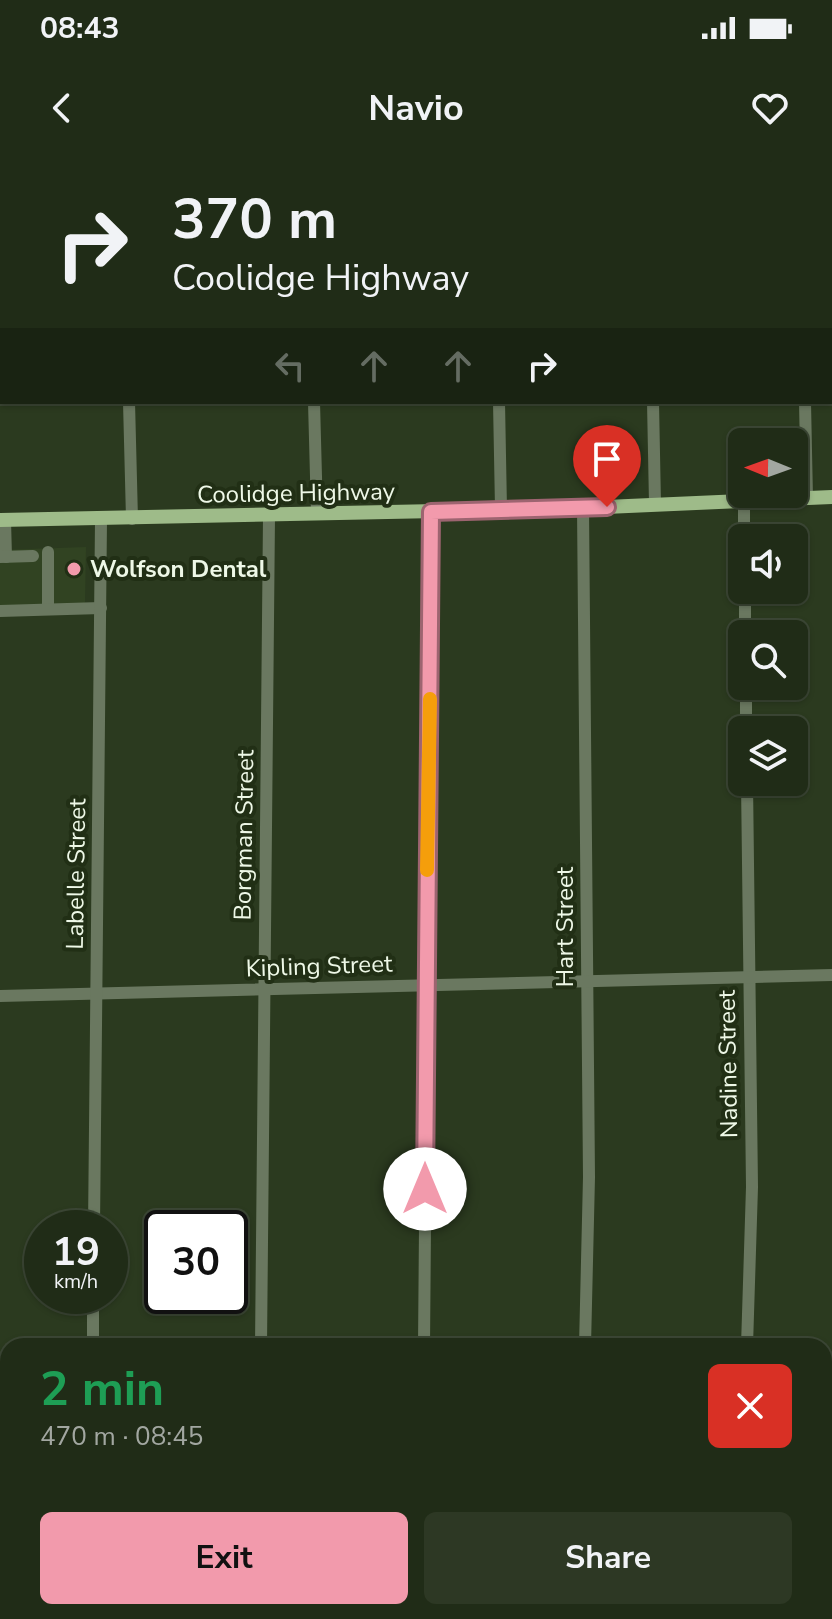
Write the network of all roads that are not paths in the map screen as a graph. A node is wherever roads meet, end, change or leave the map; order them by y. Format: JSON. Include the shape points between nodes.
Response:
{"nodes":[{"id":1,"x":129,"y":404,"type":"edge"},
{"id":2,"x":314,"y":404,"type":"edge"},
{"id":3,"x":499,"y":404,"type":"edge"},
{"id":4,"x":653,"y":404,"type":"edge"},
{"id":5,"x":805,"y":404,"type":"edge"},
{"id":6,"x":806,"y":428,"type":"edge"},
{"id":7,"x":832,"y":497,"type":"edge"},
{"id":8,"x":808,"y":499,"type":"edge"},
{"id":9,"x":728,"y":503,"type":"edge"},
{"id":10,"x":655,"y":504,"type":"junction"},
{"id":11,"x":583,"y":508,"type":"junction"},
{"id":12,"x":501,"y":509,"type":"junction"},
{"id":13,"x":431,"y":512,"type":"junction"},
{"id":14,"x":317,"y":514,"type":"junction"},
{"id":15,"x":269,"y":516,"type":"junction"},
{"id":16,"x":132,"y":519,"type":"junction"},
{"id":17,"x":3,"y":520,"type":"edge"},
{"id":18,"x":101,"y":520,"type":"junction"},
{"id":19,"x":48,"y":552,"type":"dead end"},
{"id":20,"x":33,"y":556,"type":"dead end"},
{"id":21,"x":3,"y":557,"type":"edge"},
{"id":22,"x":101,"y":608,"type":"junction"},
{"id":23,"x":48,"y":609,"type":"junction"},
{"id":24,"x":0,"y":611,"type":"edge"},
{"id":25,"x":747,"y":796,"type":"edge"},
{"id":26,"x":832,"y":975,"type":"edge"},
{"id":27,"x":749,"y":977,"type":"junction"},
{"id":28,"x":587,"y":981,"type":"junction"},
{"id":29,"x":426,"y":985,"type":"junction"},
{"id":30,"x":264,"y":990,"type":"junction"},
{"id":31,"x":96,"y":993,"type":"junction"},
{"id":32,"x":0,"y":996,"type":"edge"},
{"id":33,"x":94,"y":1210,"type":"edge"},
{"id":34,"x":93,"y":1314,"type":"edge"},
{"id":35,"x":93,"y":1338,"type":"edge"},
{"id":36,"x":261,"y":1338,"type":"edge"},
{"id":37,"x":424,"y":1338,"type":"edge"},
{"id":38,"x":585,"y":1338,"type":"edge"},
{"id":39,"x":747,"y":1338,"type":"edge"}],
"edges":[{"from":1,"to":16,"type":"street"},
{"from":2,"to":14,"type":"street"},
{"from":3,"to":12,"type":"street"},
{"from":4,"to":10,"type":"street"},
{"from":5,"to":6,"type":"street"},
{"from":7,"to":8,"type":"main road","name":"Coolidge Highway"},
{"from":9,"to":10,"type":"main road","name":"Coolidge Highway"},
{"from":10,"to":11,"type":"main road","name":"Coolidge Highway"},
{"from":11,"to":12,"type":"main road","name":"Coolidge Highway"},
{"from":11,"to":28,"type":"street","name":"Hart Street"},
{"from":12,"to":13,"type":"main road","name":"Coolidge Highway"},
{"from":13,"to":14,"type":"main road","name":"Coolidge Highway"},
{"from":13,"to":29,"type":"street"},
{"from":14,"to":15,"type":"main road","name":"Coolidge Highway"},
{"from":15,"to":16,"type":"main road","name":"Coolidge Highway"},
{"from":15,"to":30,"type":"street","name":"Borgman Street"},
{"from":16,"to":18,"type":"main road","name":"Coolidge Highway"},
{"from":17,"to":18,"type":"main road","name":"Coolidge Highway"},
{"from":17,"to":21,"type":"street"},
{"from":18,"to":22,"type":"street","name":"Labelle Street"},
{"from":19,"to":23,"type":"street"},
{"from":20,"to":21,"type":"street"},
{"from":22,"to":23,"type":"street"},
{"from":22,"to":31,"type":"street","name":"Labelle Street"},
{"from":23,"to":24,"type":"street"},
{"from":25,"to":27,"type":"street","name":"Nadine Street"},
{"from":26,"to":27,"type":"street","name":"Kipling Street"},
{"from":27,"to":28,"type":"street","name":"Kipling Street"},
{"from":27,"to":39,"type":"street","name":"Nadine Street","via":[[752,1187]]},
{"from":28,"to":29,"type":"street","name":"Kipling Street"},
{"from":28,"to":38,"type":"street","name":"Hart Street"},
{"from":29,"to":30,"type":"street","name":"Kipling Street"},
{"from":29,"to":37,"type":"street"},
{"from":30,"to":31,"type":"street","name":"Kipling Street"},
{"from":30,"to":36,"type":"street","name":"Borgman Street"},
{"from":31,"to":32,"type":"street","name":"Kipling Street"},
{"from":31,"to":33,"type":"street","name":"Labelle Street"},
{"from":34,"to":35,"type":"street"}]}
